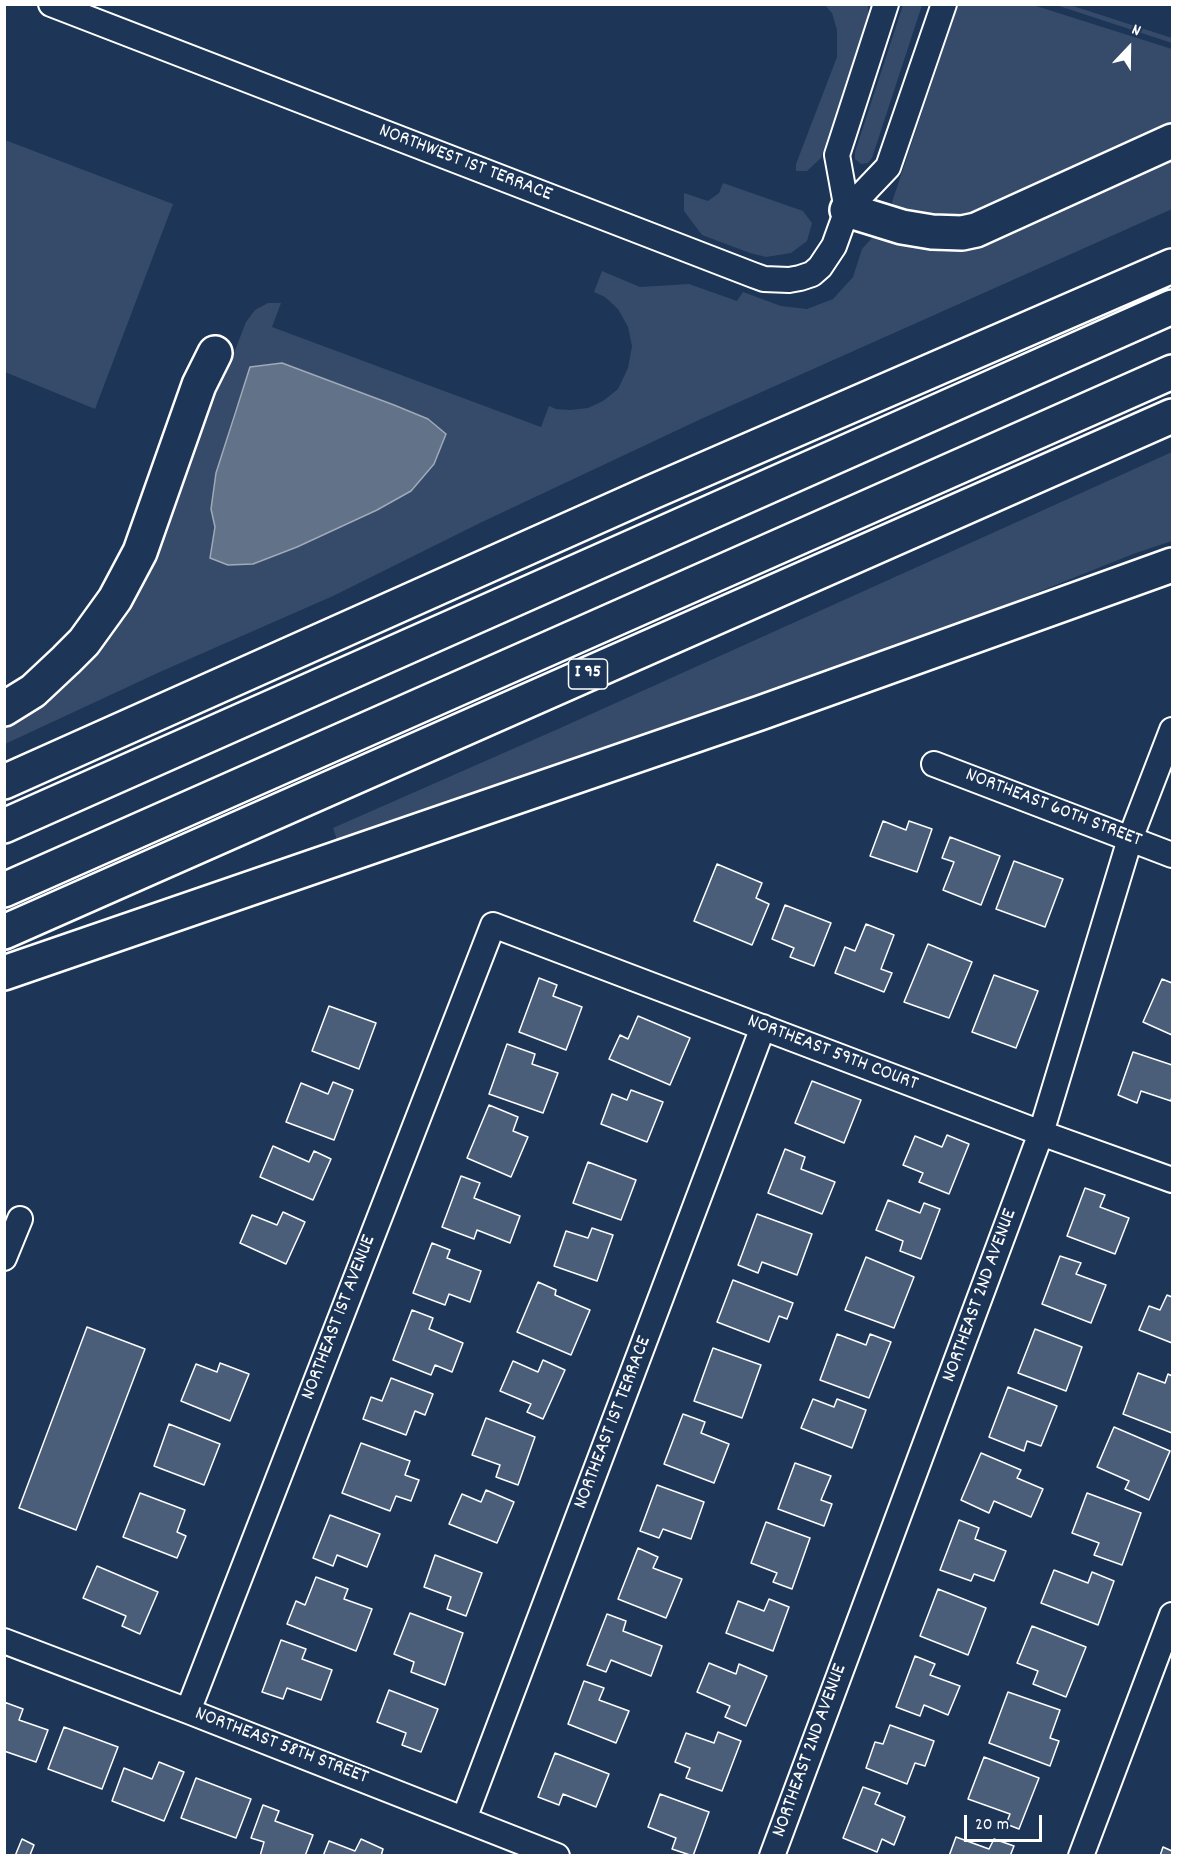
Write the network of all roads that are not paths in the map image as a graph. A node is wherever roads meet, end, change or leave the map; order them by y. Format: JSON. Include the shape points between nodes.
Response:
{"nodes":[{"id":1,"x":51,"y":4,"type":"edge"},
{"id":2,"x":886,"y":4,"type":"edge"},
{"id":3,"x":944,"y":4,"type":"edge"},
{"id":4,"x":1173,"y":141,"type":"edge"},
{"id":5,"x":848,"y":210,"type":"junction"},
{"id":6,"x":1173,"y":266,"type":"edge"},
{"id":7,"x":1173,"y":307,"type":"edge"},
{"id":8,"x":215,"y":353,"type":"dead end"},
{"id":9,"x":1173,"y":372,"type":"edge"},
{"id":10,"x":1173,"y":416,"type":"edge"},
{"id":11,"x":1173,"y":565,"type":"edge"},
{"id":12,"x":4,"y":709,"type":"edge"},
{"id":13,"x":1173,"y":730,"type":"edge"},
{"id":14,"x":934,"y":764,"type":"dead end"},
{"id":15,"x":4,"y":782,"type":"edge"},
{"id":16,"x":4,"y":826,"type":"edge"},
{"id":17,"x":1130,"y":839,"type":"junction"},
{"id":18,"x":1173,"y":855,"type":"edge"},
{"id":19,"x":4,"y":890,"type":"edge"},
{"id":20,"x":493,"y":925,"type":"joint"},
{"id":21,"x":4,"y":932,"type":"edge"},
{"id":22,"x":4,"y":974,"type":"edge"},
{"id":23,"x":763,"y":1027,"type":"junction"},
{"id":24,"x":1041,"y":1133,"type":"junction"},
{"id":25,"x":1173,"y":1180,"type":"edge"},
{"id":26,"x":20,"y":1219,"type":"dead end"},
{"id":27,"x":4,"y":1258,"type":"edge"},
{"id":28,"x":1173,"y":1615,"type":"edge"},
{"id":29,"x":4,"y":1641,"type":"edge"},
{"id":30,"x":188,"y":1711,"type":"junction"},
{"id":31,"x":464,"y":1819,"type":"junction"},
{"id":32,"x":557,"y":1856,"type":"edge"},
{"id":33,"x":772,"y":1856,"type":"edge"},
{"id":34,"x":1081,"y":1856,"type":"edge"}],
"edges":[{"from":1,"to":5,"type":"street","name":"NORTHWEST 1ST TERRACE","via":[[764,279],[789,280],[812,274],[834,246]]},
{"from":2,"to":5,"type":"street","via":[[837,155]]},
{"from":3,"to":5,"type":"street","name":"NORTHWEST 1ST TERRACE","via":[[888,167]]},
{"from":4,"to":5,"type":"highway","via":[[962,233],[902,227]]},
{"from":6,"to":15,"type":"highway","via":[[650,493]]},
{"from":7,"to":16,"type":"highway"},
{"from":8,"to":12,"type":"highway","via":[[199,385],[143,544],[115,599],[66,660],[33,691]]},
{"from":9,"to":19,"type":"highway"},
{"from":10,"to":21,"type":"highway","number":"I 95"},
{"from":11,"to":22,"type":"highway","via":[[760,713]]},
{"from":13,"to":17,"type":"street","name":"NORTHEAST 2ND AVENUE"},
{"from":14,"to":17,"type":"street","name":"NORTHEAST 60TH STREET"},
{"from":17,"to":18,"type":"street","name":"NORTHEAST 60TH STREET"},
{"from":17,"to":24,"type":"street","name":"NORTHEAST 2ND AVENUE"},
{"from":20,"to":23,"type":"street","name":"NORTHEAST 59TH COURT"},
{"from":20,"to":30,"type":"street","name":"NORTHEAST 1ST AVENUE"},
{"from":23,"to":24,"type":"street","name":"NORTHEAST 59TH COURT"},
{"from":23,"to":31,"type":"street","name":"NORTHEAST 1ST TERRACE"},
{"from":24,"to":25,"type":"street","name":"NORTHEAST 59TH COURT"},
{"from":24,"to":33,"type":"street","name":"NORTHEAST 2ND AVENUE"},
{"from":26,"to":27,"type":"street"},
{"from":28,"to":34,"type":"street"},
{"from":29,"to":30,"type":"street","name":"NORTHEAST 58TH STREET"},
{"from":30,"to":31,"type":"street","name":"NORTHEAST 58TH STREET"},
{"from":31,"to":32,"type":"street","name":"NORTHEAST 58TH STREET"}]}
